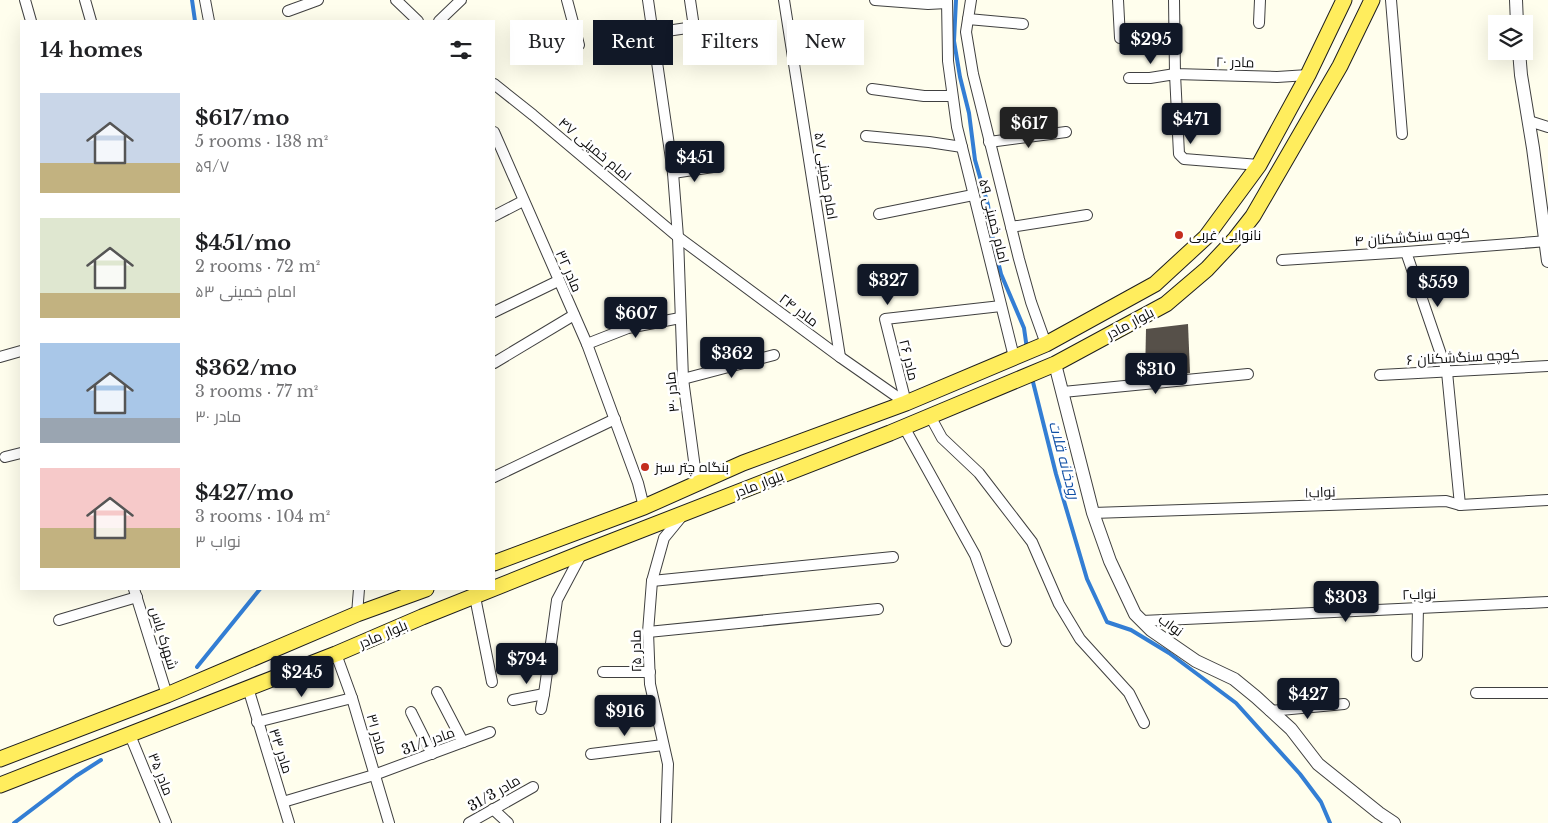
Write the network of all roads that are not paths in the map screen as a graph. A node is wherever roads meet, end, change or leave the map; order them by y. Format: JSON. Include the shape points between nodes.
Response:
{"nodes":[{"id":1,"x":25,"y":0,"type":"edge"},
{"id":2,"x":85,"y":0,"type":"edge"},
{"id":3,"x":205,"y":0,"type":"edge"},
{"id":4,"x":318,"y":0,"type":"edge"},
{"id":5,"x":396,"y":0,"type":"edge"},
{"id":6,"x":461,"y":0,"type":"edge"},
{"id":7,"x":567,"y":0,"type":"edge"},
{"id":8,"x":648,"y":0,"type":"edge"},
{"id":9,"x":690,"y":0,"type":"edge"},
{"id":10,"x":784,"y":0,"type":"edge"},
{"id":11,"x":875,"y":0,"type":"edge"},
{"id":12,"x":972,"y":0,"type":"edge"},
{"id":13,"x":1118,"y":0,"type":"edge"},
{"id":14,"x":1174,"y":0,"type":"edge"},
{"id":15,"x":1260,"y":0,"type":"edge"},
{"id":16,"x":1344,"y":0,"type":"edge"},
{"id":17,"x":1372,"y":0,"type":"edge"},
{"id":18,"x":1392,"y":0,"type":"edge"},
{"id":19,"x":1516,"y":0,"type":"edge"},
{"id":20,"x":947,"y":1,"type":"edge"},
{"id":21,"x":288,"y":11,"type":"dead end"},
{"id":22,"x":1517,"y":15,"type":"edge"},
{"id":23,"x":414,"y":18,"type":"edge"},
{"id":24,"x":968,"y":19,"type":"junction"},
{"id":25,"x":31,"y":20,"type":"edge"},
{"id":26,"x":91,"y":20,"type":"edge"},
{"id":27,"x":209,"y":20,"type":"edge"},
{"id":28,"x":440,"y":20,"type":"edge"},
{"id":29,"x":572,"y":20,"type":"edge"},
{"id":30,"x":651,"y":20,"type":"edge"},
{"id":31,"x":1259,"y":23,"type":"dead end"},
{"id":32,"x":1023,"y":24,"type":"dead end"},
{"id":33,"x":673,"y":30,"type":"edge"},
{"id":34,"x":1120,"y":38,"type":"dead end"},
{"id":35,"x":1520,"y":60,"type":"edge"},
{"id":36,"x":657,"y":65,"type":"edge"},
{"id":37,"x":1175,"y":74,"type":"junction"},
{"id":38,"x":1308,"y":75,"type":"junction"},
{"id":39,"x":1129,"y":78,"type":"dead end"},
{"id":40,"x":495,"y":85,"type":"edge"},
{"id":41,"x":872,"y":89,"type":"dead end"},
{"id":42,"x":952,"y":96,"type":"junction"},
{"id":43,"x":1528,"y":121,"type":"junction"},
{"id":44,"x":1548,"y":127,"type":"edge"},
{"id":45,"x":1066,"y":132,"type":"dead end"},
{"id":46,"x":495,"y":134,"type":"edge"},
{"id":47,"x":1402,"y":134,"type":"dead end"},
{"id":48,"x":866,"y":136,"type":"dead end"},
{"id":49,"x":989,"y":142,"type":"junction"},
{"id":50,"x":962,"y":147,"type":"junction"},
{"id":51,"x":1259,"y":165,"type":"junction"},
{"id":52,"x":713,"y":167,"type":"dead end"},
{"id":53,"x":672,"y":173,"type":"junction"},
{"id":54,"x":973,"y":195,"type":"junction"},
{"id":55,"x":523,"y":201,"type":"junction"},
{"id":56,"x":879,"y":214,"type":"dead end"},
{"id":57,"x":495,"y":215,"type":"edge"},
{"id":58,"x":1087,"y":215,"type":"dead end"},
{"id":59,"x":1011,"y":227,"type":"junction"},
{"id":60,"x":678,"y":237,"type":"junction"},
{"id":61,"x":1546,"y":241,"type":"edge"},
{"id":62,"x":1406,"y":252,"type":"junction"},
{"id":63,"x":1282,"y":260,"type":"dead end"},
{"id":64,"x":1548,"y":261,"type":"edge"},
{"id":65,"x":558,"y":281,"type":"junction"},
{"id":66,"x":1001,"y":306,"type":"junction"},
{"id":67,"x":495,"y":312,"type":"edge"},
{"id":68,"x":574,"y":315,"type":"junction"},
{"id":69,"x":680,"y":318,"type":"junction"},
{"id":70,"x":587,"y":344,"type":"junction"},
{"id":71,"x":1042,"y":346,"type":"junction"},
{"id":72,"x":20,"y":350,"type":"edge"},
{"id":73,"x":774,"y":355,"type":"dead end"},
{"id":74,"x":0,"y":356,"type":"edge"},
{"id":75,"x":1018,"y":356,"type":"junction"},
{"id":76,"x":840,"y":357,"type":"junction"},
{"id":77,"x":495,"y":362,"type":"edge"},
{"id":78,"x":1051,"y":365,"type":"junction"},
{"id":79,"x":1548,"y":366,"type":"edge"},
{"id":80,"x":1447,"y":372,"type":"junction"},
{"id":81,"x":1248,"y":374,"type":"dead end"},
{"id":82,"x":1380,"y":375,"type":"dead end"},
{"id":83,"x":684,"y":379,"type":"junction"},
{"id":84,"x":1063,"y":392,"type":"junction"},
{"id":85,"x":906,"y":403,"type":"junction"},
{"id":86,"x":930,"y":416,"type":"junction"},
{"id":87,"x":615,"y":419,"type":"junction"},
{"id":88,"x":904,"y":427,"type":"junction"},
{"id":89,"x":20,"y":453,"type":"edge"},
{"id":90,"x":5,"y":457,"type":"dead end"},
{"id":91,"x":743,"y":463,"type":"junction"},
{"id":92,"x":495,"y":477,"type":"edge"},
{"id":93,"x":696,"y":483,"type":"junction"},
{"id":94,"x":752,"y":486,"type":"junction"},
{"id":95,"x":1548,"y":500,"type":"edge"},
{"id":96,"x":1460,"y":505,"type":"junction"},
{"id":97,"x":644,"y":507,"type":"junction"},
{"id":98,"x":1093,"y":513,"type":"junction"},
{"id":99,"x":682,"y":515,"type":"junction"},
{"id":100,"x":582,"y":553,"type":"junction"},
{"id":101,"x":893,"y":557,"type":"dead end"},
{"id":102,"x":495,"y":563,"type":"edge"},
{"id":103,"x":652,"y":581,"type":"junction"},
{"id":104,"x":495,"y":588,"type":"edge"},
{"id":105,"x":359,"y":590,"type":"edge"},
{"id":106,"x":423,"y":590,"type":"edge"},
{"id":107,"x":491,"y":590,"type":"edge"},
{"id":108,"x":135,"y":593,"type":"edge"},
{"id":109,"x":476,"y":596,"type":"junction"},
{"id":110,"x":1548,"y":602,"type":"edge"},
{"id":111,"x":1418,"y":607,"type":"junction"},
{"id":112,"x":878,"y":609,"type":"dead end"},
{"id":113,"x":358,"y":614,"type":"junction"},
{"id":114,"x":59,"y":620,"type":"dead end"},
{"id":115,"x":1142,"y":621,"type":"junction"},
{"id":116,"x":648,"y":632,"type":"junction"},
{"id":117,"x":1006,"y":641,"type":"dead end"},
{"id":118,"x":336,"y":654,"type":"junction"},
{"id":119,"x":1417,"y":656,"type":"dead end"},
{"id":120,"x":603,"y":672,"type":"dead end"},
{"id":121,"x":650,"y":672,"type":"junction"},
{"id":122,"x":492,"y":682,"type":"dead end"},
{"id":123,"x":248,"y":688,"type":"junction"},
{"id":124,"x":437,"y":692,"type":"dead end"},
{"id":125,"x":1476,"y":693,"type":"dead end"},
{"id":126,"x":1548,"y":693,"type":"edge"},
{"id":127,"x":544,"y":694,"type":"junction"},
{"id":128,"x":167,"y":695,"type":"junction"},
{"id":129,"x":352,"y":698,"type":"junction"},
{"id":130,"x":513,"y":700,"type":"dead end"},
{"id":131,"x":1344,"y":704,"type":"dead end"},
{"id":132,"x":541,"y":709,"type":"dead end"},
{"id":133,"x":1270,"y":711,"type":"junction"},
{"id":134,"x":411,"y":712,"type":"dead end"},
{"id":135,"x":257,"y":722,"type":"junction"},
{"id":136,"x":1144,"y":723,"type":"dead end"},
{"id":137,"x":490,"y":732,"type":"dead end"},
{"id":138,"x":130,"y":735,"type":"junction"},
{"id":139,"x":464,"y":742,"type":"junction"},
{"id":140,"x":663,"y":745,"type":"junction"},
{"id":141,"x":432,"y":754,"type":"junction"},
{"id":142,"x":590,"y":754,"type":"dead end"},
{"id":143,"x":0,"y":759,"type":"edge"},
{"id":144,"x":374,"y":775,"type":"junction"},
{"id":145,"x":2,"y":780,"type":"edge"},
{"id":146,"x":532,"y":787,"type":"dead end"},
{"id":147,"x":283,"y":802,"type":"junction"},
{"id":148,"x":493,"y":809,"type":"junction"},
{"id":149,"x":166,"y":823,"type":"edge"},
{"id":150,"x":289,"y":823,"type":"edge"},
{"id":151,"x":389,"y":823,"type":"edge"},
{"id":152,"x":469,"y":823,"type":"edge"},
{"id":153,"x":508,"y":823,"type":"edge"},
{"id":154,"x":666,"y":823,"type":"edge"},
{"id":155,"x":1394,"y":823,"type":"edge"}],
"edges":[{"from":1,"to":25,"type":"street"},
{"from":2,"to":26,"type":"street"},
{"from":3,"to":27,"type":"street"},
{"from":4,"to":21,"type":"street"},
{"from":5,"to":23,"type":"street"},
{"from":6,"to":28,"type":"street"},
{"from":7,"to":29,"type":"street"},
{"from":8,"to":30,"type":"street","name":"مادر ۳۰"},
{"from":9,"to":33,"type":"street","via":[[694,27]]},
{"from":10,"to":76,"type":"street","name":"امام خمینی ۵۷"},
{"from":11,"to":20,"type":"street","via":[[928,4]]},
{"from":12,"to":24,"type":"street","name":"امام خمینی ۵۹"},
{"from":13,"to":34,"type":"street"},
{"from":14,"to":37,"type":"street"},
{"from":15,"to":31,"type":"street"},
{"from":16,"to":38,"type":"main road","name":"بلوار مادر"},
{"from":17,"to":78,"type":"main road","name":"بلوار مادر","via":[[1340,66],[1288,158],[1236,238],[1207,269],[1166,304]]},
{"from":18,"to":47,"type":"street"},
{"from":19,"to":22,"type":"street"},
{"from":20,"to":42,"type":"street","name":"امام خمینی ۵۹"},
{"from":24,"to":32,"type":"street"},
{"from":24,"to":49,"type":"street","name":"امام خمینی ۵۹","via":[[966,32],[973,74]]},
{"from":35,"to":43,"type":"street"},
{"from":36,"to":53,"type":"street","name":"مادر ۳۰"},
{"from":37,"to":38,"type":"street","name":"مادر ۲۰"},
{"from":37,"to":39,"type":"street","name":"مادر ۲۰"},
{"from":37,"to":51,"type":"street","via":[[1179,154],[1184,159]]},
{"from":38,"to":51,"type":"main road","name":"بلوار مادر"},
{"from":40,"to":60,"type":"street","name":"امام خمینی ۴۷"},
{"from":41,"to":42,"type":"street"},
{"from":42,"to":50,"type":"street","name":"امام خمینی ۵۹"},
{"from":43,"to":44,"type":"street"},
{"from":43,"to":61,"type":"street"},
{"from":45,"to":49,"type":"street"},
{"from":46,"to":55,"type":"street","name":"مادر ۳۲"},
{"from":48,"to":50,"type":"street"},
{"from":49,"to":59,"type":"street","name":"امام خمینی ۵۹"},
{"from":50,"to":54,"type":"street","name":"امام خمینی ۵۹"},
{"from":51,"to":71,"type":"main road","name":"بلوار مادر","via":[[1206,237],[1155,284]]},
{"from":52,"to":53,"type":"street"},
{"from":53,"to":60,"type":"street","name":"مادر ۳۰"},
{"from":54,"to":56,"type":"street"},
{"from":54,"to":66,"type":"street","name":"امام خمینی ۵۹"},
{"from":55,"to":57,"type":"street"},
{"from":55,"to":65,"type":"street","name":"مادر ۳۲"},
{"from":58,"to":59,"type":"street"},
{"from":59,"to":71,"type":"street","name":"امام خمینی ۵۹"},
{"from":60,"to":69,"type":"street","name":"مادر ۳۰"},
{"from":60,"to":76,"type":"street","name":"مادر ۲۴"},
{"from":61,"to":62,"type":"street","name":"کوچه سنگ‌شکنان ۴"},
{"from":61,"to":64,"type":"street"},
{"from":62,"to":63,"type":"street","name":"کوچه سنگ‌شکنان ۴"},
{"from":62,"to":80,"type":"street"},
{"from":65,"to":67,"type":"street"},
{"from":65,"to":68,"type":"street","name":"مادر ۳۲"},
{"from":66,"to":75,"type":"street","name":"امام خمینی ۵۹"},
{"from":66,"to":85,"type":"street","name":"مادر ۲۶","via":[[885,319]]},
{"from":68,"to":70,"type":"street","name":"مادر ۳۲"},
{"from":68,"to":77,"type":"street"},
{"from":69,"to":70,"type":"street","via":[[628,328]]},
{"from":69,"to":83,"type":"street","name":"مادر ۳۰"},
{"from":70,"to":87,"type":"street","name":"مادر ۳۲"},
{"from":71,"to":75,"type":"main road","name":"بلوار مادر"},
{"from":72,"to":74,"type":"street"},
{"from":73,"to":83,"type":"street"},
{"from":75,"to":85,"type":"main road","name":"بلوار مادر"},
{"from":76,"to":85,"type":"street","name":"مادر ۲۴"},
{"from":78,"to":84,"type":"street","name":"نواب"},
{"from":78,"to":86,"type":"main road","name":"بلوار مادر"},
{"from":79,"to":80,"type":"street","name":"کوچه سنگ‌شکنان ۶"},
{"from":80,"to":82,"type":"street","name":"کوچه سنگ‌شکنان ۶"},
{"from":80,"to":96,"type":"street"},
{"from":81,"to":84,"type":"street"},
{"from":83,"to":93,"type":"street","name":"مادر ۳۰"},
{"from":84,"to":98,"type":"street","name":"نواب"},
{"from":85,"to":91,"type":"main road","name":"بلوار مادر"},
{"from":86,"to":88,"type":"main road","name":"بلوار مادر"},
{"from":86,"to":136,"type":"street","via":[[942,438],[979,473],[1032,542],[1059,604],[1080,639],[1129,693]]},
{"from":87,"to":92,"type":"street"},
{"from":87,"to":97,"type":"street","name":"مادر ۳۲"},
{"from":88,"to":94,"type":"main road","name":"بلوار مادر"},
{"from":88,"to":117,"type":"street","via":[[975,555]]},
{"from":89,"to":90,"type":"street"},
{"from":91,"to":93,"type":"main road","name":"بلوار مادر"},
{"from":91,"to":94,"type":"main road"},
{"from":93,"to":97,"type":"main road","name":"بلوار مادر"},
{"from":94,"to":99,"type":"main road","name":"بلوار مادر"},
{"from":95,"to":96,"type":"street","name":"نواب۱"},
{"from":96,"to":98,"type":"street","name":"نواب۱","via":[[1446,501]]},
{"from":97,"to":102,"type":"main road","name":"بلوار مادر"},
{"from":98,"to":115,"type":"street","name":"نواب","via":[[1110,561],[1135,614]]},
{"from":99,"to":100,"type":"main road","name":"بلوار مادر"},
{"from":99,"to":103,"type":"street","name":"مادر ۲۵","via":[[664,538]]},
{"from":100,"to":104,"type":"main road","name":"بلوار مادر"},
{"from":100,"to":127,"type":"street","via":[[557,600]]},
{"from":101,"to":103,"type":"street"},
{"from":103,"to":116,"type":"street","name":"مادر ۲۵"},
{"from":105,"to":113,"type":"street"},
{"from":106,"to":113,"type":"main road","name":"بلوار مادر"},
{"from":107,"to":109,"type":"main road","name":"بلوار مادر"},
{"from":108,"to":114,"type":"street"},
{"from":108,"to":128,"type":"street","name":"شهرک یاس"},
{"from":109,"to":118,"type":"main road","name":"بلوار مادر"},
{"from":109,"to":122,"type":"street"},
{"from":110,"to":111,"type":"street","name":"نواب۲"},
{"from":111,"to":115,"type":"street","name":"نواب۲"},
{"from":111,"to":119,"type":"street"},
{"from":112,"to":116,"type":"street"},
{"from":113,"to":128,"type":"main road","name":"بلوار مادر"},
{"from":115,"to":133,"type":"street","name":"نواب","via":[[1196,661],[1234,679]]},
{"from":116,"to":121,"type":"street","name":"مادر ۲۵"},
{"from":118,"to":123,"type":"main road","name":"بلوار مادر"},
{"from":118,"to":129,"type":"street","name":"مادر ۳۱"},
{"from":120,"to":121,"type":"street"},
{"from":121,"to":140,"type":"street","name":"مادر ۲۵","via":[[653,704]]},
{"from":123,"to":135,"type":"street","name":"مادر ۳۳"},
{"from":123,"to":138,"type":"main road","name":"بلوار مادر"},
{"from":124,"to":139,"type":"street"},
{"from":125,"to":126,"type":"street"},
{"from":127,"to":130,"type":"street"},
{"from":127,"to":132,"type":"street"},
{"from":128,"to":143,"type":"main road","name":"بلوار مادر"},
{"from":129,"to":135,"type":"street"},
{"from":129,"to":144,"type":"street","name":"مادر ۳۱"},
{"from":131,"to":133,"type":"street"},
{"from":133,"to":155,"type":"street","name":"نواب","via":[[1291,729],[1318,764]]},
{"from":134,"to":141,"type":"street"},
{"from":135,"to":147,"type":"street","name":"مادر ۳۳"},
{"from":137,"to":139,"type":"street","name":"مادر 31/1"},
{"from":138,"to":145,"type":"main road","name":"بلوار مادر"},
{"from":138,"to":149,"type":"street","name":"مادر ۳۵"},
{"from":139,"to":141,"type":"street","name":"مادر 31/1"},
{"from":140,"to":142,"type":"street"},
{"from":140,"to":154,"type":"street","name":"مادر ۲۵","via":[[668,764]]},
{"from":141,"to":144,"type":"street","name":"مادر 31/1"},
{"from":144,"to":147,"type":"street","name":"مادر 31/1"},
{"from":144,"to":151,"type":"street","name":"مادر ۳۱"},
{"from":146,"to":148,"type":"street","name":"مادر 31/3"},
{"from":147,"to":150,"type":"street","name":"مادر ۳۳"},
{"from":148,"to":152,"type":"street","name":"مادر 31/3"},
{"from":148,"to":153,"type":"street"}]}
